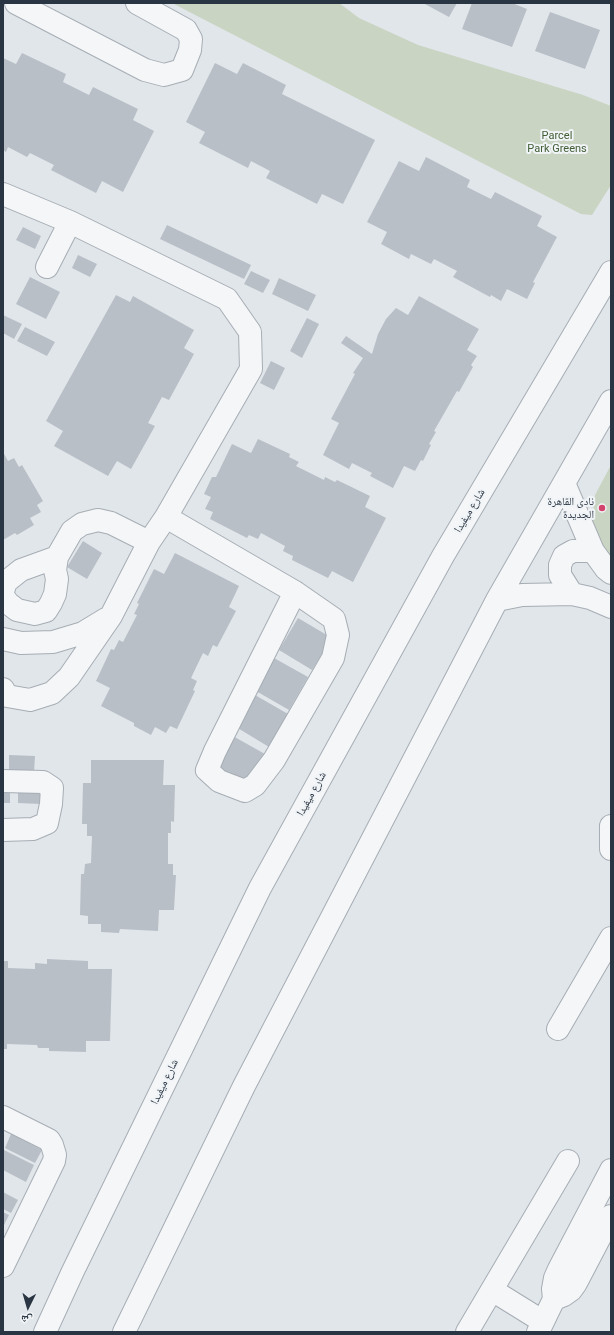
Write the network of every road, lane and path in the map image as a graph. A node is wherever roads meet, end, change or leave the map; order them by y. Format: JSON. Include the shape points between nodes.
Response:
{"nodes":[{"id":1,"x":16,"y":3,"type":"edge"},
{"id":2,"x":138,"y":3,"type":"edge"},
{"id":3,"x":3,"y":194,"type":"edge"},
{"id":4,"x":70,"y":222,"type":"junction"},
{"id":5,"x":47,"y":267,"type":"dead end"},
{"id":6,"x":611,"y":272,"type":"edge"},
{"id":7,"x":611,"y":401,"type":"edge"},
{"id":8,"x":564,"y":483,"type":"junction"},
{"id":9,"x":166,"y":517,"type":"junction"},
{"id":10,"x":149,"y":542,"type":"junction"},
{"id":11,"x":593,"y":551,"type":"junction"},
{"id":12,"x":57,"y":557,"type":"junction"},
{"id":13,"x":611,"y":573,"type":"edge"},
{"id":14,"x":3,"y":591,"type":"edge"},
{"id":15,"x":296,"y":592,"type":"junction"},
{"id":16,"x":3,"y":596,"type":"edge"},
{"id":17,"x":581,"y":596,"type":"junction"},
{"id":18,"x":497,"y":600,"type":"junction"},
{"id":19,"x":611,"y":606,"type":"edge"},
{"id":20,"x":111,"y":616,"type":"junction"},
{"id":21,"x":611,"y":624,"type":"edge"},
{"id":22,"x":3,"y":639,"type":"edge"},
{"id":23,"x":4,"y":694,"type":"edge"},
{"id":24,"x":3,"y":781,"type":"edge"},
{"id":25,"x":611,"y":826,"type":"edge"},
{"id":26,"x":3,"y":830,"type":"edge"},
{"id":27,"x":611,"y":849,"type":"edge"},
{"id":28,"x":611,"y":938,"type":"edge"},
{"id":29,"x":558,"y":1029,"type":"dead end"},
{"id":30,"x":3,"y":1117,"type":"edge"},
{"id":31,"x":568,"y":1161,"type":"dead end"},
{"id":32,"x":611,"y":1170,"type":"edge"},
{"id":33,"x":611,"y":1216,"type":"edge"},
{"id":34,"x":3,"y":1266,"type":"edge"},
{"id":35,"x":492,"y":1290,"type":"junction"},
{"id":36,"x":554,"y":1299,"type":"junction"},
{"id":37,"x":540,"y":1326,"type":"edge"},
{"id":38,"x":45,"y":1332,"type":"edge"},
{"id":39,"x":124,"y":1332,"type":"edge"},
{"id":40,"x":467,"y":1332,"type":"edge"}],
"edges":[{"from":1,"to":2,"type":"street","via":[[145,70],[164,75],[182,70],[191,45],[186,30]]},
{"from":3,"to":4,"type":"street"},
{"from":4,"to":5,"type":"street"},
{"from":4,"to":9,"type":"street","via":[[227,299],[250,332],[251,369]]},
{"from":6,"to":38,"type":"street","name":"شارع ميفيدا","via":[[443,556],[260,888]]},
{"from":7,"to":8,"type":"street"},
{"from":8,"to":11,"type":"street"},
{"from":8,"to":18,"type":"street"},
{"from":9,"to":10,"type":"street"},
{"from":9,"to":15,"type":"street"},
{"from":10,"to":12,"type":"street","via":[[98,520],[82,524],[72,532]]},
{"from":10,"to":20,"type":"street"},
{"from":11,"to":13,"type":"street"},
{"from":11,"to":17,"type":"street","via":[[573,551],[564,556],[560,565],[560,575]]},
{"from":12,"to":14,"type":"street","via":[[21,570],[6,582]]},
{"from":12,"to":16,"type":"street","via":[[55,594],[46,610],[34,614],[17,610]]},
{"from":15,"to":15,"type":"street","via":[[334,619],[338,635],[333,658],[274,760],[254,785],[245,791],[219,781],[207,770],[214,751]]},
{"from":17,"to":18,"type":"street","via":[[522,595]]},
{"from":17,"to":19,"type":"street"},
{"from":17,"to":21,"type":"street"},
{"from":18,"to":39,"type":"street","via":[[244,1086]]},
{"from":20,"to":22,"type":"street","via":[[83,633],[53,642],[21,643]]},
{"from":20,"to":23,"type":"street","via":[[69,677],[52,692],[30,700]]},
{"from":24,"to":26,"type":"street","via":[[43,782],[52,788],[47,823],[33,829]]},
{"from":25,"to":27,"type":"street"},
{"from":28,"to":29,"type":"street"},
{"from":30,"to":34,"type":"street","via":[[49,1140],[55,1155]]},
{"from":31,"to":35,"type":"street"},
{"from":32,"to":36,"type":"street","via":[[555,1278]]},
{"from":33,"to":36,"type":"street","via":[[576,1283],[571,1290]]},
{"from":35,"to":37,"type":"street"},
{"from":35,"to":40,"type":"street"},
{"from":36,"to":37,"type":"street"}]}
